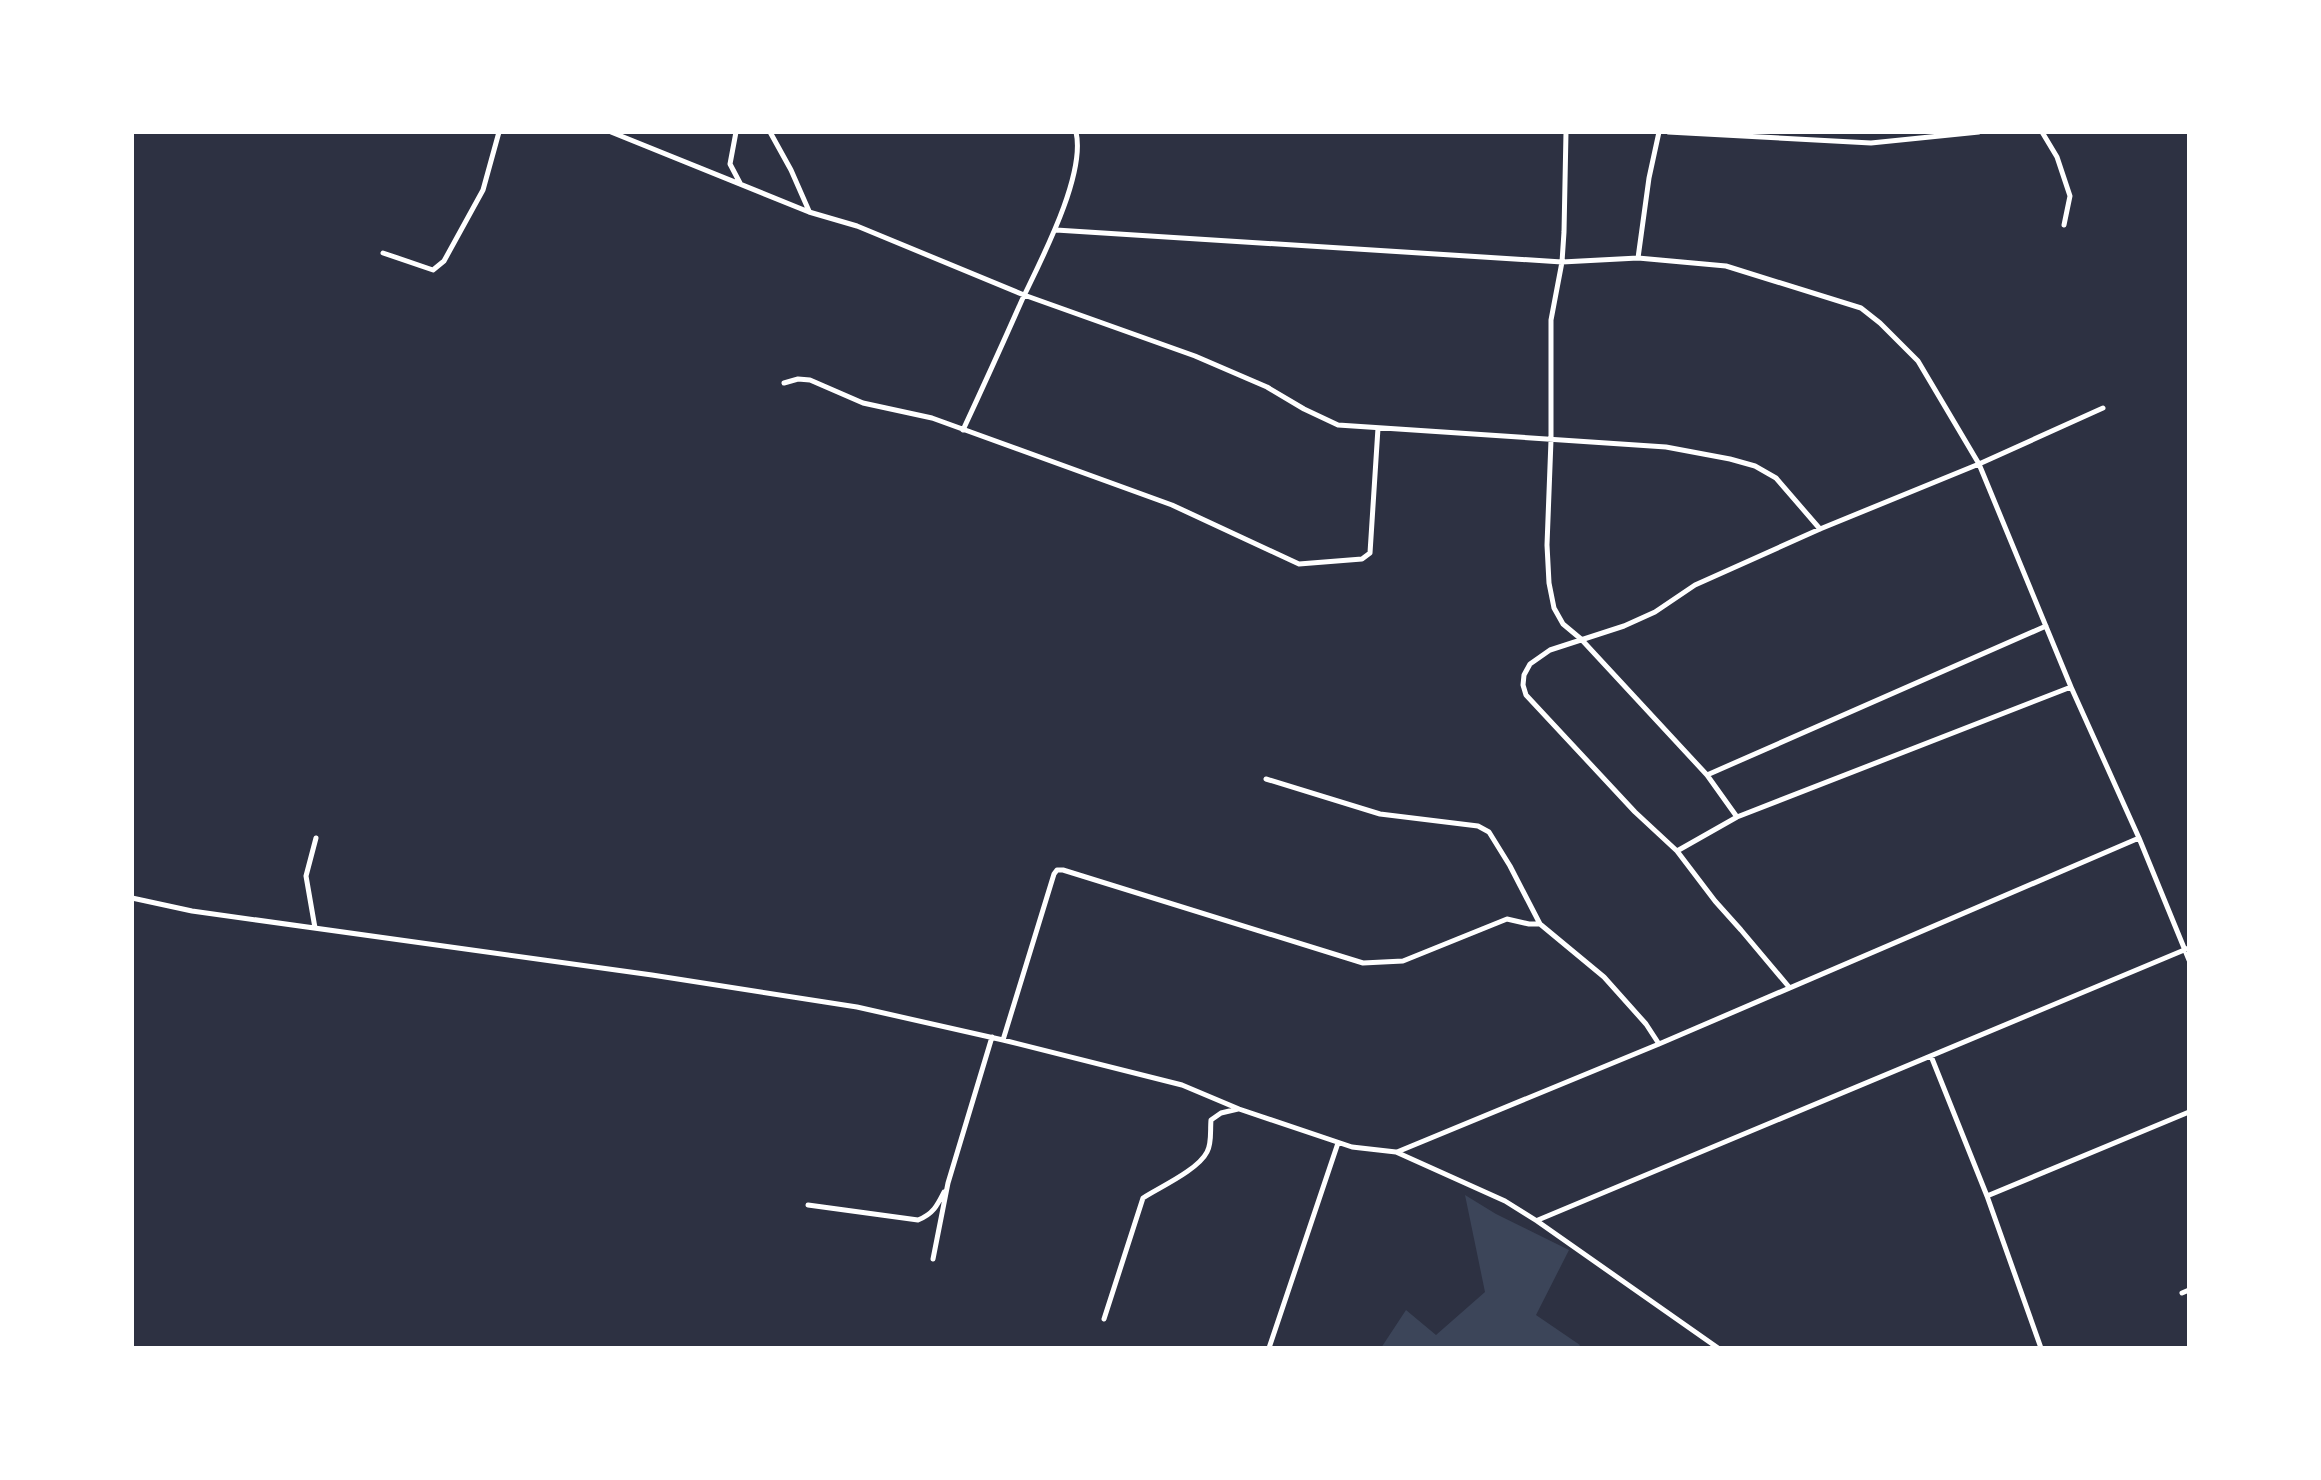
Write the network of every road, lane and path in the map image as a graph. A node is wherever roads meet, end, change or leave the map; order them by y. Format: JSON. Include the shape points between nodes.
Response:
{"nodes":[{"id":1,"x":499,"y":132,"type":"edge"},
{"id":2,"x":611,"y":132,"type":"edge"},
{"id":3,"x":736,"y":132,"type":"edge"},
{"id":4,"x":770,"y":132,"type":"edge"},
{"id":5,"x":1076,"y":132,"type":"edge"},
{"id":6,"x":1566,"y":132,"type":"edge"},
{"id":7,"x":1659,"y":132,"type":"edge"},
{"id":8,"x":1668,"y":132,"type":"edge"},
{"id":9,"x":1979,"y":132,"type":"edge"},
{"id":10,"x":2042,"y":132,"type":"edge"},
{"id":11,"x":740,"y":184,"type":"junction"},
{"id":12,"x":809,"y":212,"type":"junction"},
{"id":13,"x":2064,"y":225,"type":"dead end"},
{"id":14,"x":1056,"y":230,"type":"junction"},
{"id":15,"x":383,"y":253,"type":"dead end"},
{"id":16,"x":1638,"y":258,"type":"junction"},
{"id":17,"x":1562,"y":262,"type":"junction"},
{"id":18,"x":1024,"y":295,"type":"junction"},
{"id":19,"x":784,"y":383,"type":"dead end"},
{"id":20,"x":2103,"y":408,"type":"dead end"},
{"id":21,"x":1378,"y":428,"type":"junction"},
{"id":22,"x":963,"y":430,"type":"junction"},
{"id":23,"x":1551,"y":440,"type":"junction"},
{"id":24,"x":1979,"y":464,"type":"junction"},
{"id":25,"x":1820,"y":529,"type":"junction"},
{"id":26,"x":2046,"y":626,"type":"junction"},
{"id":27,"x":1581,"y":639,"type":"junction"},
{"id":28,"x":2071,"y":687,"type":"junction"},
{"id":29,"x":1707,"y":775,"type":"junction"},
{"id":30,"x":1266,"y":779,"type":"dead end"},
{"id":31,"x":1737,"y":817,"type":"junction"},
{"id":32,"x":316,"y":838,"type":"dead end"},
{"id":33,"x":2139,"y":838,"type":"junction"},
{"id":34,"x":1677,"y":851,"type":"junction"},
{"id":35,"x":135,"y":899,"type":"edge"},
{"id":36,"x":132,"y":905,"type":"edge"},
{"id":37,"x":1540,"y":924,"type":"junction"},
{"id":38,"x":315,"y":928,"type":"junction"},
{"id":39,"x":2187,"y":949,"type":"edge"},
{"id":40,"x":2189,"y":960,"type":"edge"},
{"id":41,"x":1789,"y":987,"type":"junction"},
{"id":42,"x":992,"y":1037,"type":"junction"},
{"id":43,"x":1003,"y":1040,"type":"junction"},
{"id":44,"x":1659,"y":1044,"type":"junction"},
{"id":45,"x":1931,"y":1056,"type":"junction"},
{"id":46,"x":1239,"y":1109,"type":"junction"},
{"id":47,"x":2189,"y":1112,"type":"edge"},
{"id":48,"x":1338,"y":1143,"type":"junction"},
{"id":49,"x":1396,"y":1152,"type":"junction"},
{"id":50,"x":948,"y":1183,"type":"junction"},
{"id":51,"x":1987,"y":1196,"type":"junction"},
{"id":52,"x":808,"y":1205,"type":"dead end"},
{"id":53,"x":1537,"y":1221,"type":"junction"},
{"id":54,"x":933,"y":1259,"type":"dead end"},
{"id":55,"x":2189,"y":1290,"type":"edge"},
{"id":56,"x":2182,"y":1293,"type":"dead end"},
{"id":57,"x":1104,"y":1319,"type":"dead end"},
{"id":58,"x":1269,"y":1348,"type":"edge"},
{"id":59,"x":1718,"y":1348,"type":"edge"},
{"id":60,"x":2041,"y":1348,"type":"edge"}],
"edges":[{"from":1,"to":15,"type":"street","via":[[483,190],[444,261],[433,270]]},
{"from":2,"to":11,"type":"street"},
{"from":3,"to":11,"type":"street","via":[[730,164]]},
{"from":4,"to":12,"type":"street"},
{"from":5,"to":14,"type":"street","via":[[1078,143]]},
{"from":6,"to":17,"type":"street"},
{"from":7,"to":16,"type":"street"},
{"from":8,"to":9,"type":"street","via":[[1871,143]]},
{"from":10,"to":13,"type":"street","via":[[2070,196]]},
{"from":11,"to":12,"type":"street"},
{"from":12,"to":18,"type":"street","via":[[857,226]]},
{"from":14,"to":17,"type":"street"},
{"from":14,"to":18,"type":"street"},
{"from":16,"to":17,"type":"street"},
{"from":16,"to":24,"type":"street","via":[[1726,266],[1861,308],[1918,361]]},
{"from":17,"to":23,"type":"street","via":[[1551,320]]},
{"from":18,"to":21,"type":"street","via":[[1195,356],[1338,425]]},
{"from":18,"to":22,"type":"street"},
{"from":19,"to":22,"type":"street","via":[[810,380],[863,403]]},
{"from":20,"to":24,"type":"street"},
{"from":21,"to":22,"type":"street","via":[[1370,553],[1362,559],[1299,564],[1172,505]]},
{"from":21,"to":23,"type":"street"},
{"from":23,"to":25,"type":"street","via":[[1666,447],[1755,466],[1776,478]]},
{"from":23,"to":27,"type":"street","via":[[1549,583],[1563,624]]},
{"from":24,"to":25,"type":"street"},
{"from":24,"to":26,"type":"street"},
{"from":25,"to":27,"type":"street","via":[[1695,585],[1655,612]]},
{"from":26,"to":28,"type":"street"},
{"from":26,"to":29,"type":"street"},
{"from":27,"to":29,"type":"street"},
{"from":27,"to":34,"type":"street","via":[[1530,664],[1524,675],[1526,695]]},
{"from":28,"to":31,"type":"street"},
{"from":28,"to":33,"type":"street"},
{"from":29,"to":31,"type":"street"},
{"from":30,"to":37,"type":"street","via":[[1380,814],[1478,826],[1489,832]]},
{"from":31,"to":34,"type":"street"},
{"from":32,"to":38,"type":"street","via":[[306,876]]},
{"from":33,"to":39,"type":"street"},
{"from":33,"to":41,"type":"street"},
{"from":34,"to":41,"type":"street"},
{"from":35,"to":36,"type":"street"},
{"from":35,"to":38,"type":"street"},
{"from":37,"to":43,"type":"street","via":[[1507,919],[1403,961],[1363,963],[1057,870]]},
{"from":37,"to":44,"type":"street","via":[[1604,977]]},
{"from":38,"to":42,"type":"street","via":[[842,1004]]},
{"from":39,"to":40,"type":"street"},
{"from":39,"to":45,"type":"street"},
{"from":41,"to":44,"type":"street"},
{"from":42,"to":43,"type":"street"},
{"from":42,"to":50,"type":"street"},
{"from":43,"to":46,"type":"street","via":[[1182,1085]]},
{"from":44,"to":49,"type":"street"},
{"from":45,"to":51,"type":"street"},
{"from":45,"to":53,"type":"street"},
{"from":46,"to":48,"type":"street"},
{"from":46,"to":57,"type":"street","via":[[1211,1120],[1206,1155],[1143,1198]]},
{"from":47,"to":51,"type":"street"},
{"from":48,"to":49,"type":"street"},
{"from":48,"to":58,"type":"street"},
{"from":49,"to":53,"type":"street"},
{"from":50,"to":52,"type":"street","via":[[936,1209],[918,1220]]},
{"from":50,"to":54,"type":"street"},
{"from":51,"to":60,"type":"street"},
{"from":53,"to":59,"type":"street"},
{"from":55,"to":56,"type":"street"}]}
